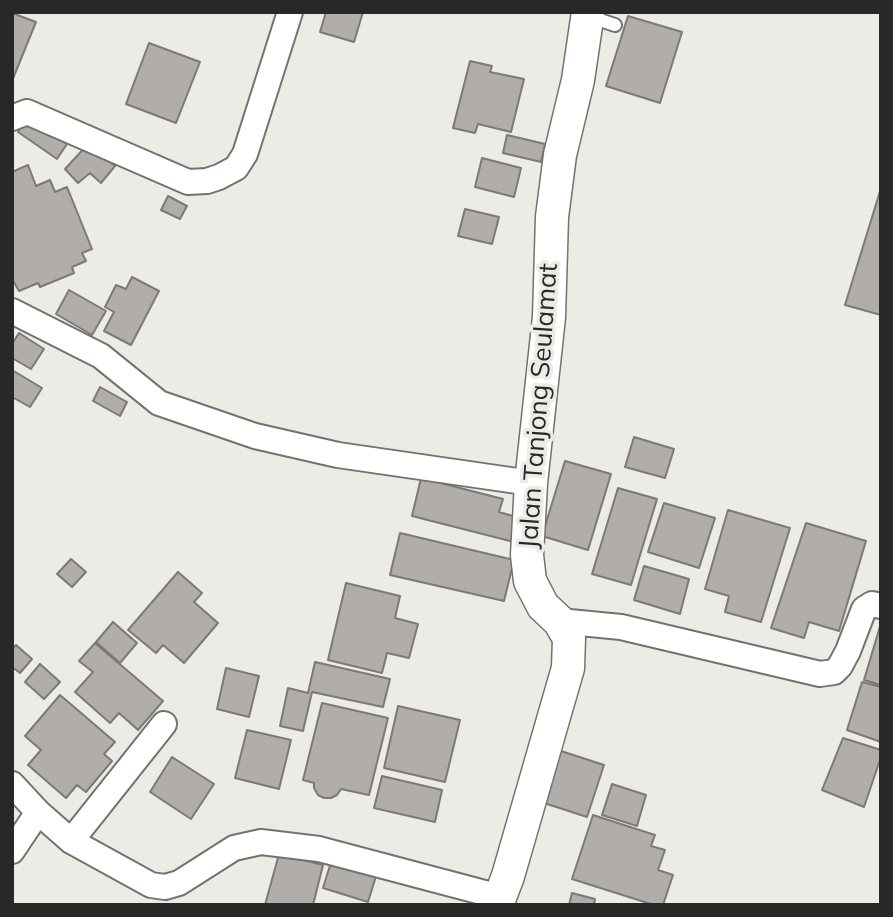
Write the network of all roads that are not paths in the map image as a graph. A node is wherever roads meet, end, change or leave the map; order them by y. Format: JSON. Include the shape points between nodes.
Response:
{"nodes":[{"id":1,"x":290,"y":12,"type":"edge"},
{"id":2,"x":597,"y":18,"type":"edge"},
{"id":3,"x":12,"y":118,"type":"edge"},
{"id":4,"x":12,"y":311,"type":"edge"},
{"id":5,"x":531,"y":483,"type":"junction"},
{"id":6,"x":881,"y":606,"type":"edge"},
{"id":7,"x":559,"y":621,"type":"junction"},
{"id":8,"x":164,"y":724,"type":"dead end"},
{"id":9,"x":12,"y":784,"type":"edge"},
{"id":10,"x":38,"y":813,"type":"junction"},
{"id":11,"x":71,"y":841,"type":"junction"},
{"id":12,"x":12,"y":851,"type":"edge"},
{"id":13,"x":499,"y":901,"type":"edge"}],
"edges":[{"from":1,"to":3,"type":"street","via":[[245,154],[236,168],[219,177],[188,182],[27,112]]},
{"from":2,"to":5,"type":"street","name":"Jalan Tanjong Seulamat","via":[[560,155]]},
{"from":4,"to":5,"type":"street","via":[[101,356],[159,402],[255,436],[338,455]]},
{"from":5,"to":7,"type":"street","name":"Jalan Tanjong Seulamat","via":[[530,581],[543,606]]},
{"from":6,"to":7,"type":"street","via":[[872,604],[864,609],[840,666],[820,674],[621,627]]},
{"from":7,"to":13,"type":"street","name":"Jalan Tanjong Seulamat","via":[[570,643],[568,668]]},
{"from":8,"to":11,"type":"street"},
{"from":9,"to":10,"type":"street"},
{"from":10,"to":11,"type":"street"},
{"from":10,"to":12,"type":"street"},
{"from":11,"to":13,"type":"street","via":[[151,885],[165,887],[234,848],[261,842],[319,849]]}]}
